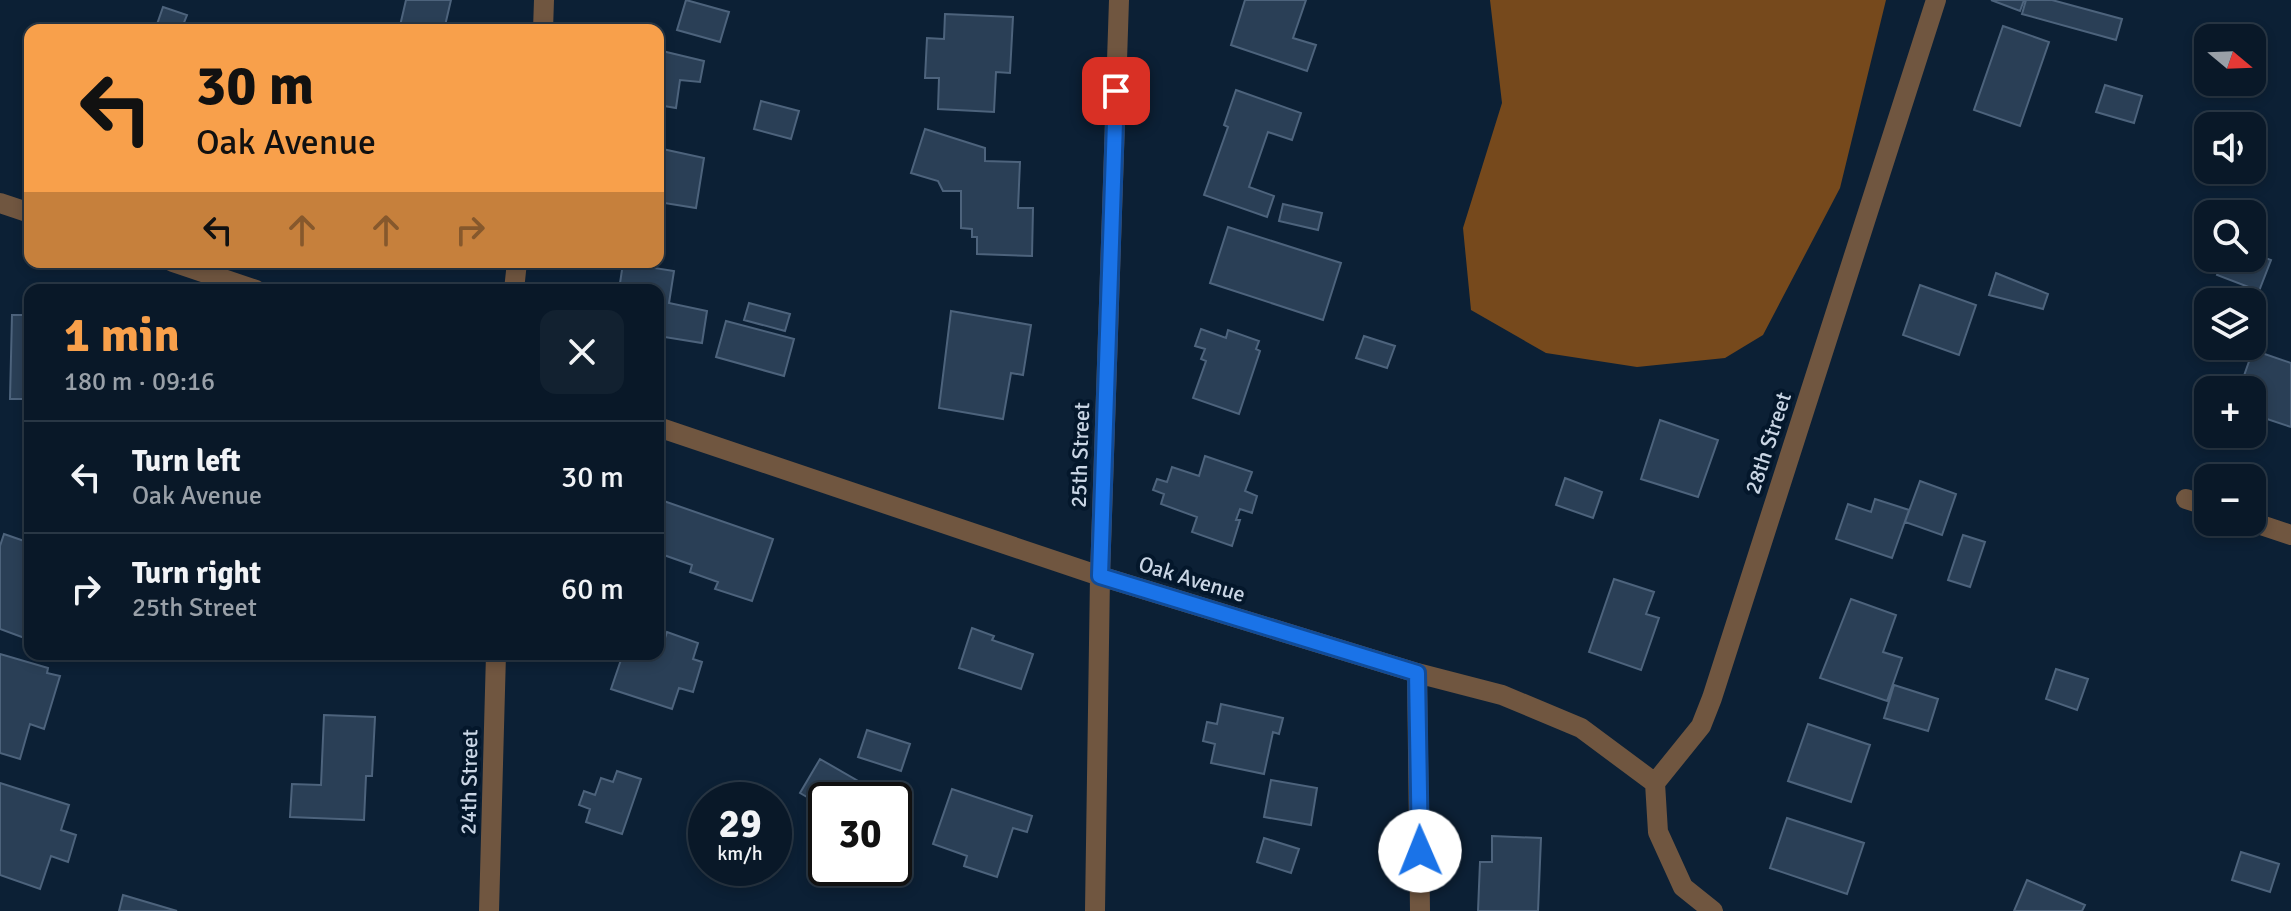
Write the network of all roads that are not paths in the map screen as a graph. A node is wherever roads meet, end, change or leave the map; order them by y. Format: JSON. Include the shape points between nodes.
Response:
{"nodes":[{"id":1,"x":544,"y":0,"type":"edge"},
{"id":2,"x":1119,"y":0,"type":"edge"},
{"id":3,"x":1936,"y":0,"type":"edge"},
{"id":4,"x":543,"y":24,"type":"edge"},
{"id":5,"x":0,"y":203,"type":"edge"},
{"id":6,"x":24,"y":211,"type":"edge"},
{"id":7,"x":191,"y":268,"type":"edge"},
{"id":8,"x":238,"y":284,"type":"edge"},
{"id":9,"x":664,"y":429,"type":"edge"},
{"id":10,"x":2186,"y":499,"type":"dead end"},
{"id":11,"x":2194,"y":502,"type":"edge"},
{"id":12,"x":2266,"y":527,"type":"edge"},
{"id":13,"x":2291,"y":535,"type":"edge"},
{"id":14,"x":1100,"y":576,"type":"junction"},
{"id":15,"x":496,"y":660,"type":"edge"},
{"id":16,"x":1417,"y":673,"type":"junction"},
{"id":17,"x":1655,"y":783,"type":"junction"},
{"id":18,"x":489,"y":911,"type":"edge"},
{"id":19,"x":1095,"y":911,"type":"edge"},
{"id":20,"x":1420,"y":911,"type":"edge"},
{"id":21,"x":1713,"y":911,"type":"edge"}],
"edges":[{"from":1,"to":4,"type":"street"},
{"from":2,"to":14,"type":"street","name":"25th Street"},
{"from":3,"to":17,"type":"street","name":"28th Street","via":[[1712,698],[1701,726]]},
{"from":5,"to":6,"type":"street"},
{"from":7,"to":8,"type":"street"},
{"from":9,"to":14,"type":"street","name":"Oak Avenue"},
{"from":10,"to":11,"type":"street"},
{"from":12,"to":13,"type":"street"},
{"from":14,"to":16,"type":"street","name":"Oak Avenue"},
{"from":14,"to":19,"type":"street","name":"25th Street"},
{"from":15,"to":18,"type":"street","name":"24th Street"},
{"from":16,"to":17,"type":"street","name":"Oak Avenue","via":[[1502,695],[1581,728]]},
{"from":16,"to":20,"type":"street"},
{"from":17,"to":21,"type":"street","via":[[1658,832],[1683,887]]}]}
